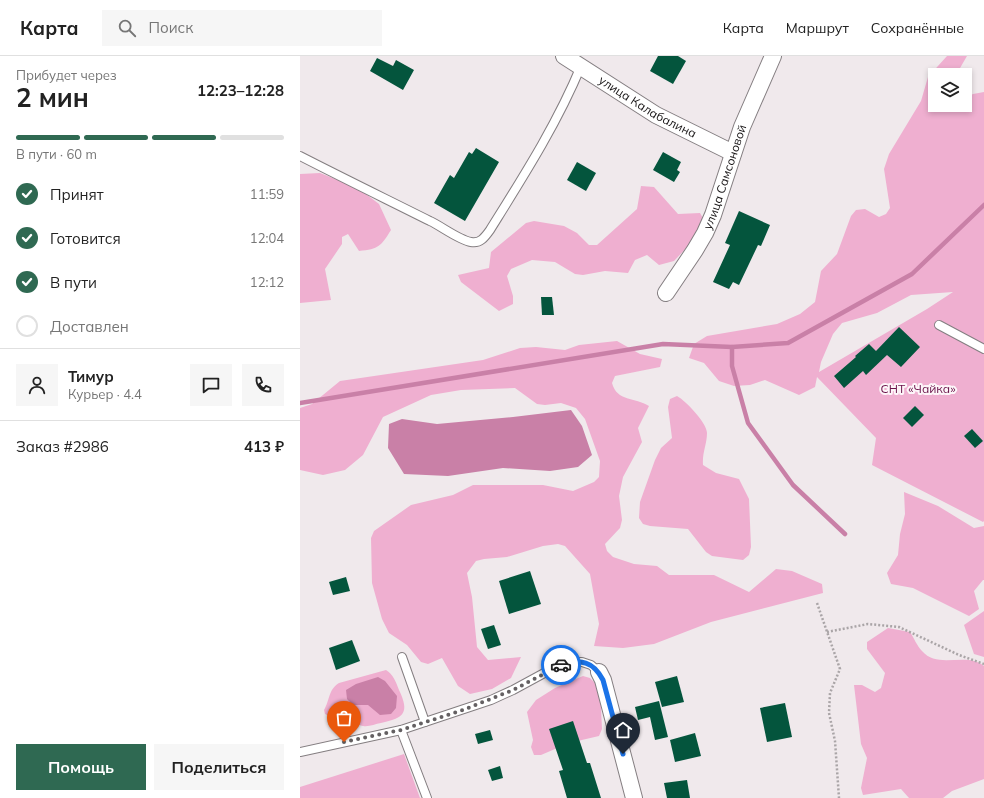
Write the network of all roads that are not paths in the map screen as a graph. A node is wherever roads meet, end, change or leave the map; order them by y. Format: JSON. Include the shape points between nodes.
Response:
{"nodes":[{"id":1,"x":564,"y":56,"type":"edge"},
{"id":2,"x":773,"y":56,"type":"edge"},
{"id":3,"x":581,"y":66,"type":"junction"},
{"id":4,"x":733,"y":153,"type":"junction"},
{"id":5,"x":300,"y":156,"type":"edge"},
{"id":6,"x":666,"y":293,"type":"dead end"},
{"id":7,"x":939,"y":325,"type":"dead end"},
{"id":8,"x":984,"y":349,"type":"edge"},
{"id":9,"x":402,"y":657,"type":"dead end"},
{"id":10,"x":599,"y":672,"type":"joint"},
{"id":11,"x":425,"y":722,"type":"junction"},
{"id":12,"x":401,"y":730,"type":"junction"},
{"id":13,"x":300,"y":752,"type":"edge"},
{"id":14,"x":426,"y":798,"type":"edge"},
{"id":15,"x":634,"y":798,"type":"edge"}],
"edges":[{"from":1,"to":3,"type":"street","name":"улица Калабалина"},
{"from":2,"to":4,"type":"street","name":"улица Самсоновой"},
{"from":3,"to":4,"type":"street","name":"улица Калабалина","via":[[656,115]]},
{"from":3,"to":5,"type":"lane","via":[[534,158],[485,238],[478,242],[465,240]]},
{"from":4,"to":6,"type":"street","name":"улица Самсоновой","via":[[704,233]]},
{"from":7,"to":8,"type":"lane"},
{"from":9,"to":11,"type":"lane"},
{"from":10,"to":11,"type":"lane","via":[[591,665],[572,662],[491,700]]},
{"from":10,"to":15,"type":"street"},
{"from":11,"to":12,"type":"lane"},
{"from":12,"to":13,"type":"lane"},
{"from":12,"to":14,"type":"lane"}]}
